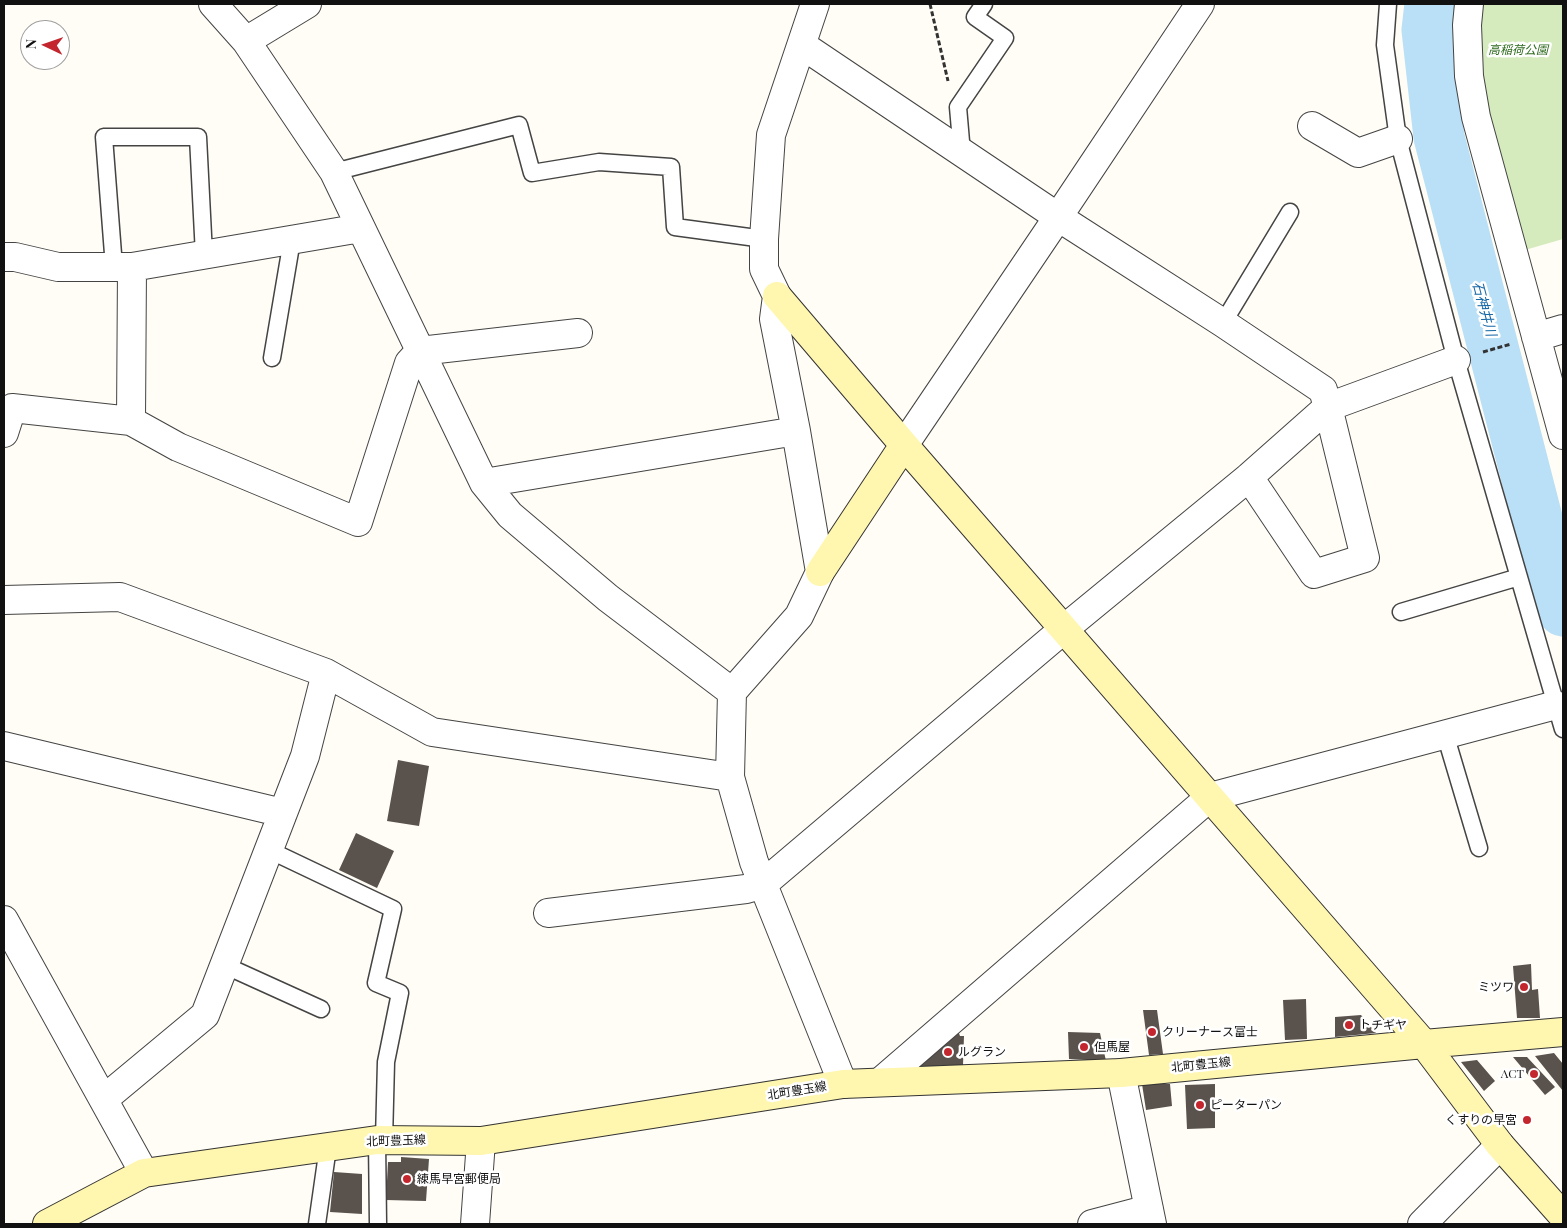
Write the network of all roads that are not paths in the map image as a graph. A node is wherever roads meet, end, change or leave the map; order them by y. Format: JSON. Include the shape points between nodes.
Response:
{"nodes":[{"id":1,"x":213,"y":4,"type":"edge"},
{"id":2,"x":307,"y":4,"type":"edge"},
{"id":3,"x":815,"y":4,"type":"edge"},
{"id":4,"x":984,"y":4,"type":"edge"},
{"id":5,"x":1200,"y":4,"type":"edge"},
{"id":6,"x":1388,"y":4,"type":"edge"},
{"id":7,"x":1469,"y":4,"type":"edge"},
{"id":8,"x":246,"y":41,"type":"junction"},
{"id":9,"x":802,"y":45,"type":"junction"},
{"id":10,"x":1312,"y":126,"type":"dead end"},
{"id":11,"x":1398,"y":139,"type":"junction"},
{"id":12,"x":962,"y":153,"type":"junction"},
{"id":13,"x":334,"y":172,"type":"junction"},
{"id":14,"x":1290,"y":212,"type":"dead end"},
{"id":15,"x":1058,"y":217,"type":"junction"},
{"id":16,"x":361,"y":228,"type":"junction"},
{"id":17,"x":764,"y":239,"type":"junction"},
{"id":18,"x":292,"y":240,"type":"junction"},
{"id":19,"x":204,"y":255,"type":"junction"},
{"id":20,"x":4,"y":257,"type":"edge"},
{"id":21,"x":123,"y":267,"type":"junction"},
{"id":22,"x":777,"y":296,"type":"junction"},
{"id":23,"x":1223,"y":322,"type":"junction"},
{"id":24,"x":1563,"y":329,"type":"edge"},
{"id":25,"x":578,"y":333,"type":"dead end"},
{"id":26,"x":1536,"y":337,"type":"junction"},
{"id":27,"x":420,"y":351,"type":"junction"},
{"id":28,"x":272,"y":358,"type":"dead end"},
{"id":29,"x":1456,"y":360,"type":"junction"},
{"id":30,"x":1328,"y":407,"type":"junction"},
{"id":31,"x":131,"y":421,"type":"junction"},
{"id":32,"x":796,"y":431,"type":"junction"},
{"id":33,"x":4,"y":433,"type":"edge"},
{"id":34,"x":1563,"y":435,"type":"edge"},
{"id":35,"x":904,"y":445,"type":"junction"},
{"id":36,"x":1249,"y":477,"type":"junction"},
{"id":37,"x":484,"y":483,"type":"junction"},
{"id":38,"x":820,"y":572,"type":"junction"},
{"id":39,"x":1519,"y":577,"type":"junction"},
{"id":40,"x":4,"y":600,"type":"edge"},
{"id":41,"x":1401,"y":612,"type":"dead end"},
{"id":42,"x":1064,"y":629,"type":"junction"},
{"id":43,"x":326,"y":673,"type":"junction"},
{"id":44,"x":732,"y":692,"type":"junction"},
{"id":45,"x":1560,"y":717,"type":"edge"},
{"id":46,"x":1445,"y":734,"type":"junction"},
{"id":47,"x":4,"y":746,"type":"edge"},
{"id":48,"x":730,"y":777,"type":"junction"},
{"id":49,"x":1210,"y":797,"type":"junction"},
{"id":50,"x":283,"y":813,"type":"junction"},
{"id":51,"x":1479,"y":848,"type":"dead end"},
{"id":52,"x":269,"y":850,"type":"junction"},
{"id":53,"x":763,"y":884,"type":"junction"},
{"id":54,"x":548,"y":913,"type":"dead end"},
{"id":55,"x":4,"y":920,"type":"edge"},
{"id":56,"x":224,"y":965,"type":"junction"},
{"id":57,"x":321,"y":1008,"type":"dead end"},
{"id":58,"x":1563,"y":1032,"type":"edge"},
{"id":59,"x":1424,"y":1044,"type":"junction"},
{"id":60,"x":1122,"y":1073,"type":"junction"},
{"id":61,"x":880,"y":1082,"type":"junction"},
{"id":62,"x":843,"y":1084,"type":"junction"},
{"id":63,"x":104,"y":1099,"type":"junction"},
{"id":64,"x":380,"y":1140,"type":"junction"},
{"id":65,"x":481,"y":1141,"type":"junction"},
{"id":66,"x":1500,"y":1145,"type":"junction"},
{"id":67,"x":328,"y":1147,"type":"junction"},
{"id":68,"x":144,"y":1173,"type":"junction"},
{"id":69,"x":1150,"y":1216,"type":"edge"},
{"id":70,"x":1563,"y":1216,"type":"edge"},
{"id":71,"x":47,"y":1224,"type":"edge"},
{"id":72,"x":317,"y":1224,"type":"edge"},
{"id":73,"x":378,"y":1224,"type":"edge"},
{"id":74,"x":475,"y":1224,"type":"edge"},
{"id":75,"x":1092,"y":1224,"type":"edge"},
{"id":76,"x":1422,"y":1224,"type":"edge"}],
"edges":[{"from":1,"to":8,"type":"street"},
{"from":2,"to":8,"type":"street"},
{"from":3,"to":9,"type":"street"},
{"from":4,"to":12,"type":"lane","via":[[975,17],[1005,38],[958,107]]},
{"from":5,"to":15,"type":"street"},
{"from":6,"to":11,"type":"lane","via":[[1385,45]]},
{"from":7,"to":26,"type":"street","via":[[1466,25],[1469,76],[1476,117]]},
{"from":8,"to":13,"type":"street"},
{"from":9,"to":12,"type":"street"},
{"from":9,"to":17,"type":"street","via":[[771,135]]},
{"from":10,"to":11,"type":"street","via":[[1358,153]]},
{"from":11,"to":29,"type":"lane"},
{"from":12,"to":15,"type":"street"},
{"from":13,"to":16,"type":"street"},
{"from":13,"to":17,"type":"lane","via":[[519,125],[532,173],[599,162],[671,167],[675,227]]},
{"from":14,"to":23,"type":"lane"},
{"from":15,"to":23,"type":"street"},
{"from":15,"to":35,"type":"street"},
{"from":16,"to":18,"type":"street"},
{"from":16,"to":27,"type":"street"},
{"from":17,"to":22,"type":"street","via":[[764,269]]},
{"from":18,"to":19,"type":"street"},
{"from":18,"to":28,"type":"lane"},
{"from":19,"to":21,"type":"street"},
{"from":19,"to":21,"type":"lane","via":[[198,138],[104,137]]},
{"from":20,"to":21,"type":"street","via":[[58,266]]},
{"from":21,"to":31,"type":"street"},
{"from":22,"to":32,"type":"street","via":[[774,319]]},
{"from":22,"to":35,"type":"main road"},
{"from":23,"to":30,"type":"street","via":[[1323,390]]},
{"from":24,"to":26,"type":"street"},
{"from":25,"to":27,"type":"street"},
{"from":26,"to":34,"type":"street"},
{"from":27,"to":31,"type":"street","via":[[409,364],[358,522],[178,447]]},
{"from":27,"to":37,"type":"street"},
{"from":29,"to":30,"type":"street"},
{"from":29,"to":39,"type":"lane"},
{"from":30,"to":36,"type":"street"},
{"from":30,"to":36,"type":"street","via":[[1365,558],[1314,574]]},
{"from":31,"to":33,"type":"street","via":[[12,408]]},
{"from":32,"to":37,"type":"street"},
{"from":32,"to":38,"type":"street"},
{"from":35,"to":38,"type":"main road"},
{"from":35,"to":42,"type":"main road"},
{"from":36,"to":42,"type":"street"},
{"from":37,"to":44,"type":"street","via":[[510,515],[608,598]]},
{"from":38,"to":44,"type":"street","via":[[799,616]]},
{"from":39,"to":41,"type":"lane"},
{"from":39,"to":45,"type":"lane"},
{"from":40,"to":43,"type":"street","via":[[120,597]]},
{"from":42,"to":49,"type":"main road"},
{"from":42,"to":53,"type":"street"},
{"from":43,"to":48,"type":"street","via":[[432,732]]},
{"from":43,"to":50,"type":"street","via":[[305,756]]},
{"from":44,"to":48,"type":"street"},
{"from":45,"to":46,"type":"street"},
{"from":46,"to":49,"type":"street"},
{"from":46,"to":51,"type":"lane"},
{"from":47,"to":50,"type":"street"},
{"from":48,"to":53,"type":"street"},
{"from":49,"to":59,"type":"main road"},
{"from":49,"to":61,"type":"street"},
{"from":50,"to":52,"type":"street"},
{"from":52,"to":56,"type":"street"},
{"from":52,"to":64,"type":"lane","via":[[393,909],[376,983],[400,993],[386,1062]]},
{"from":53,"to":54,"type":"street","via":[[746,889]]},
{"from":53,"to":62,"type":"street"},
{"from":55,"to":63,"type":"street"},
{"from":56,"to":57,"type":"lane"},
{"from":56,"to":63,"type":"street","via":[[205,1014]]},
{"from":58,"to":59,"type":"main road","name":"北町豊玉線"},
{"from":59,"to":60,"type":"main road","name":"北町豊玉線"},
{"from":59,"to":66,"type":"main road"},
{"from":60,"to":61,"type":"main road","name":"北町豊玉線"},
{"from":60,"to":69,"type":"street"},
{"from":61,"to":62,"type":"main road","name":"北町豊玉線"},
{"from":62,"to":65,"type":"main road","name":"北町豊玉線"},
{"from":63,"to":68,"type":"street"},
{"from":64,"to":65,"type":"main road","name":"北町豊玉線"},
{"from":64,"to":67,"type":"main road","name":"北町豊玉線"},
{"from":64,"to":73,"type":"lane"},
{"from":65,"to":74,"type":"street"},
{"from":66,"to":70,"type":"main road"},
{"from":66,"to":76,"type":"street"},
{"from":67,"to":68,"type":"main road","name":"北町豊玉線"},
{"from":67,"to":72,"type":"lane"},
{"from":68,"to":71,"type":"main road","name":"北町豊玉線"},
{"from":69,"to":75,"type":"street"}]}
